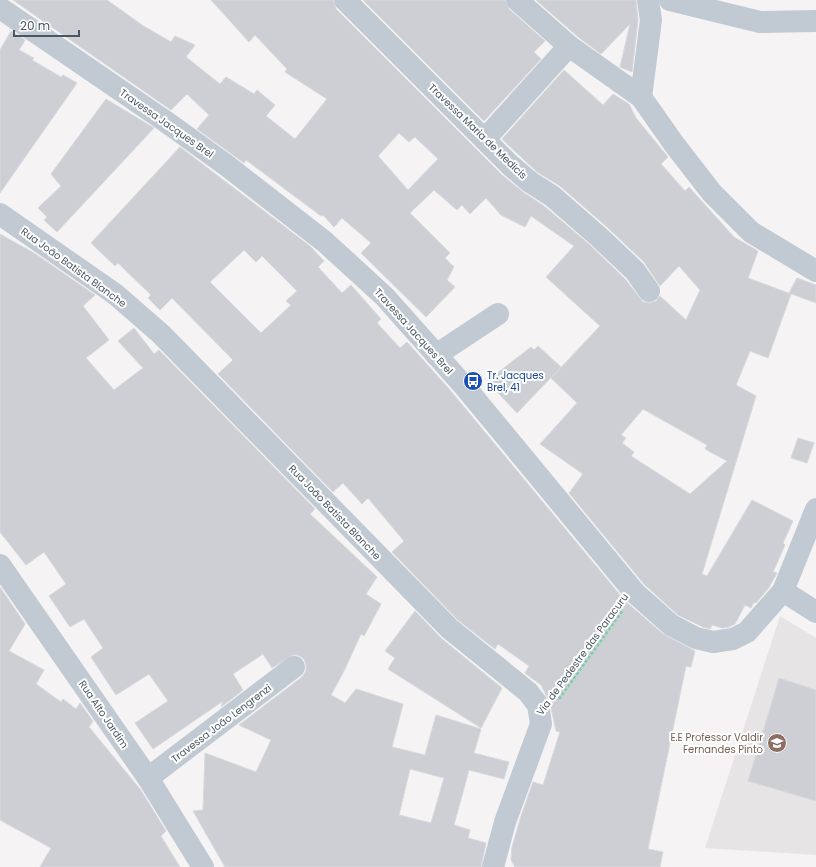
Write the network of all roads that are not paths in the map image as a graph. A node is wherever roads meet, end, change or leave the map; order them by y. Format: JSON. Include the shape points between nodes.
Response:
{"nodes":[{"id":1,"x":345,"y":0,"type":"edge"},
{"id":2,"x":517,"y":0,"type":"edge"},
{"id":3,"x":648,"y":0,"type":"edge"},
{"id":4,"x":670,"y":0,"type":"edge"},
{"id":5,"x":0,"y":8,"type":"edge"},
{"id":6,"x":816,"y":21,"type":"edge"},
{"id":7,"x":569,"y":46,"type":"junction"},
{"id":8,"x":641,"y":97,"type":"junction"},
{"id":9,"x":485,"y":139,"type":"junction"},
{"id":10,"x":0,"y":214,"type":"edge"},
{"id":11,"x":816,"y":271,"type":"edge"},
{"id":12,"x":649,"y":291,"type":"dead end"},
{"id":13,"x":498,"y":314,"type":"dead end"},
{"id":14,"x":436,"y":355,"type":"junction"},
{"id":15,"x":816,"y":509,"type":"edge"},
{"id":16,"x":0,"y":565,"type":"edge"},
{"id":17,"x":783,"y":591,"type":"junction"},
{"id":18,"x":816,"y":612,"type":"edge"},
{"id":19,"x":294,"y":667,"type":"dead end"},
{"id":20,"x":148,"y":778,"type":"junction"},
{"id":21,"x":203,"y":867,"type":"edge"},
{"id":22,"x":493,"y":867,"type":"edge"}],
"edges":[{"from":1,"to":9,"type":"street","name":"Travessa Maria de Medicis"},
{"from":2,"to":7,"type":"street"},
{"from":3,"to":8,"type":"street","via":[[651,20]]},
{"from":4,"to":6,"type":"street","via":[[760,22]]},
{"from":5,"to":14,"type":"street","name":"Travessa Jacques Brel","via":[[165,121],[325,242],[385,297]]},
{"from":7,"to":8,"type":"street"},
{"from":7,"to":9,"type":"street"},
{"from":8,"to":11,"type":"street","via":[[712,193],[751,232]]},
{"from":9,"to":12,"type":"street","name":"Travessa Maria de Medicis","via":[[530,182],[552,196],[598,236],[635,271]]},
{"from":10,"to":22,"type":"street","name":"Rua João Batista Blanche","via":[[115,294],[161,334],[450,629],[528,692],[538,705],[541,724],[505,822]]},
{"from":13,"to":14,"type":"street"},
{"from":14,"to":17,"type":"street","name":"Travessa Jacques Brel","via":[[635,593],[672,625],[696,638],[713,642],[733,639],[746,632]]},
{"from":15,"to":17,"type":"street"},
{"from":16,"to":20,"type":"street","name":"Rua Alto Jardim"},
{"from":17,"to":18,"type":"street"},
{"from":19,"to":20,"type":"street","name":"Travessa João Lengrenzi"},
{"from":20,"to":21,"type":"street","name":"Rua Alto Jardim"}]}
